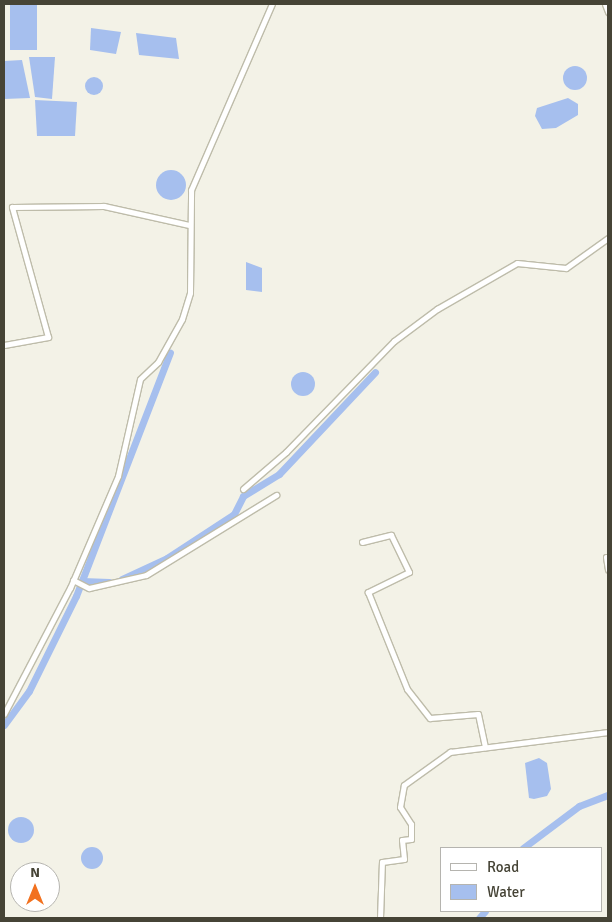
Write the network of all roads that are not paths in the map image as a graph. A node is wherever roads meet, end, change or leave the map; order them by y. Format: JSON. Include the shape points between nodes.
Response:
{"nodes":[{"id":1,"x":272,"y":4,"type":"edge"},
{"id":2,"x":605,"y":4,"type":"edge"},
{"id":3,"x":608,"y":12,"type":"edge"},
{"id":4,"x":189,"y":225,"type":"junction"},
{"id":5,"x":608,"y":238,"type":"edge"},
{"id":6,"x":4,"y":345,"type":"edge"},
{"id":7,"x":244,"y":489,"type":"dead end"},
{"id":8,"x":276,"y":495,"type":"dead end"},
{"id":9,"x":362,"y":542,"type":"dead end"},
{"id":10,"x":606,"y":557,"type":"dead end"},
{"id":11,"x":608,"y":570,"type":"edge"},
{"id":12,"x":73,"y":580,"type":"junction"},
{"id":13,"x":4,"y":714,"type":"edge"},
{"id":14,"x":608,"y":732,"type":"edge"},
{"id":15,"x":485,"y":747,"type":"junction"},
{"id":16,"x":380,"y":918,"type":"edge"}],
"edges":[{"from":1,"to":4,"type":"street","via":[[191,190]]},
{"from":2,"to":3,"type":"street"},
{"from":4,"to":6,"type":"street","via":[[104,206],[12,207],[48,337]]},
{"from":4,"to":12,"type":"street","via":[[190,293],[182,319],[158,362],[140,379],[118,476]]},
{"from":5,"to":7,"type":"street","via":[[566,268],[516,263],[437,309],[394,341],[286,452]]},
{"from":8,"to":12,"type":"street","via":[[146,575],[89,588]]},
{"from":9,"to":15,"type":"street","via":[[391,535],[409,572],[368,592],[407,689],[430,718],[478,714]]},
{"from":10,"to":11,"type":"street"},
{"from":12,"to":13,"type":"street","via":[[30,672]]},
{"from":14,"to":15,"type":"street"},
{"from":15,"to":16,"type":"street","via":[[450,752],[401,790],[400,807],[411,824],[411,839],[402,840],[404,859],[382,862]]}]}
